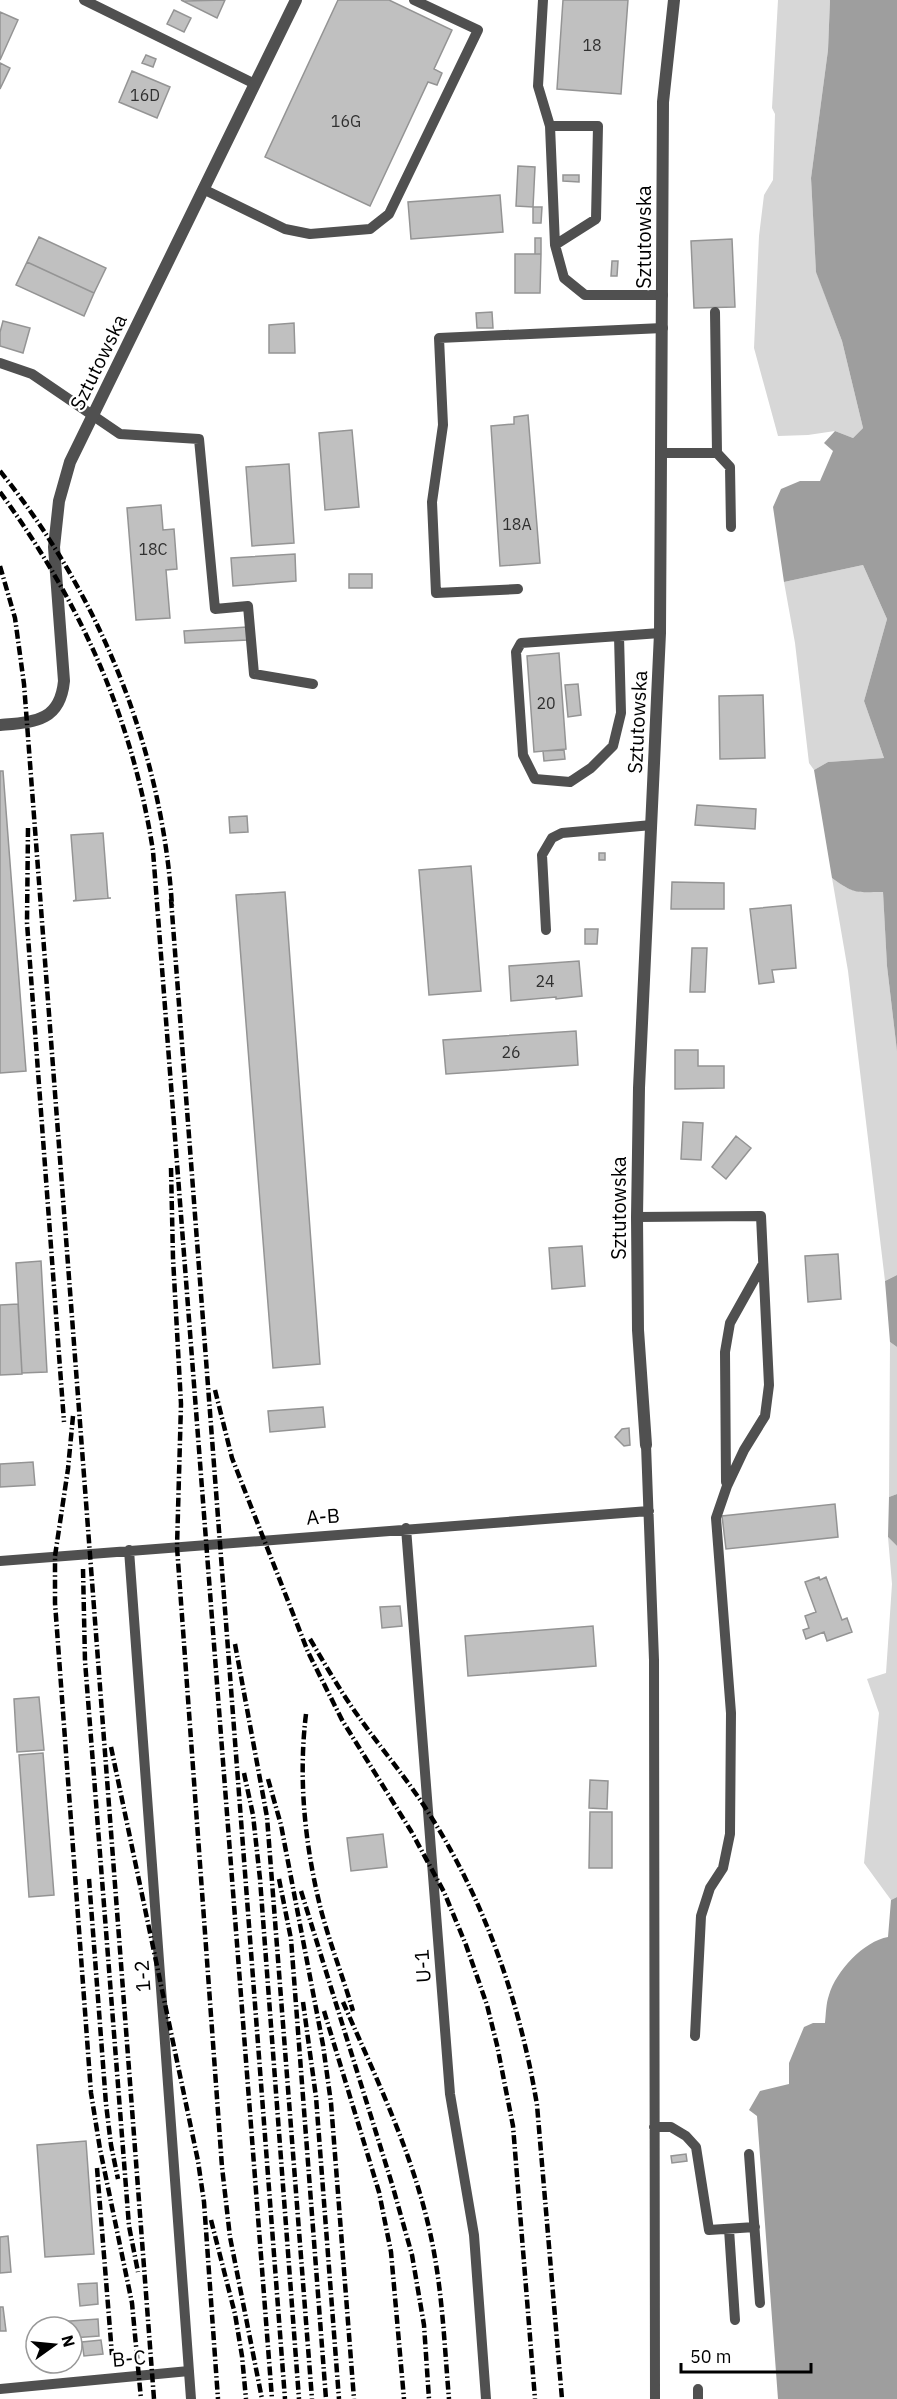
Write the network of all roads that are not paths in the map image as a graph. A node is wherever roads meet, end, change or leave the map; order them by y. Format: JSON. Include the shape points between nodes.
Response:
{"nodes":[{"id":1,"x":84,"y":0,"type":"edge"},
{"id":2,"x":296,"y":0,"type":"edge"},
{"id":3,"x":414,"y":0,"type":"edge"},
{"id":4,"x":543,"y":0,"type":"edge"},
{"id":5,"x":674,"y":0,"type":"edge"},
{"id":6,"x":255,"y":84,"type":"junction"},
{"id":7,"x":550,"y":126,"type":"junction"},
{"id":8,"x":203,"y":189,"type":"junction"},
{"id":9,"x":555,"y":245,"type":"junction"},
{"id":10,"x":663,"y":295,"type":"junction"},
{"id":11,"x":715,"y":312,"type":"dead end"},
{"id":12,"x":663,"y":328,"type":"junction"},
{"id":13,"x":0,"y":363,"type":"edge"},
{"id":14,"x":94,"y":418,"type":"junction"},
{"id":15,"x":662,"y":453,"type":"junction"},
{"id":16,"x":717,"y":453,"type":"junction"},
{"id":17,"x":731,"y":527,"type":"dead end"},
{"id":18,"x":518,"y":590,"type":"dead end"},
{"id":19,"x":660,"y":633,"type":"junction"},
{"id":20,"x":619,"y":636,"type":"junction"},
{"id":21,"x":313,"y":684,"type":"dead end"},
{"id":22,"x":0,"y":725,"type":"edge"},
{"id":23,"x":652,"y":825,"type":"junction"},
{"id":24,"x":546,"y":930,"type":"dead end"},
{"id":25,"x":636,"y":1217,"type":"junction"},
{"id":26,"x":764,"y":1263,"type":"junction"},
{"id":27,"x":646,"y":1445,"type":"joint"},
{"id":28,"x":726,"y":1486,"type":"junction"},
{"id":29,"x":649,"y":1511,"type":"junction"},
{"id":30,"x":406,"y":1528,"type":"junction"},
{"id":31,"x":129,"y":1550,"type":"junction"},
{"id":32,"x":0,"y":1561,"type":"edge"},
{"id":33,"x":695,"y":2036,"type":"dead end"},
{"id":34,"x":654,"y":2127,"type":"junction"},
{"id":35,"x":749,"y":2154,"type":"dead end"},
{"id":36,"x":755,"y":2227,"type":"junction"},
{"id":37,"x":729,"y":2229,"type":"junction"},
{"id":38,"x":760,"y":2303,"type":"dead end"},
{"id":39,"x":735,"y":2320,"type":"dead end"},
{"id":40,"x":189,"y":2371,"type":"junction"},
{"id":41,"x":0,"y":2389,"type":"edge"},
{"id":42,"x":191,"y":2399,"type":"edge"},
{"id":43,"x":486,"y":2399,"type":"edge"},
{"id":44,"x":655,"y":2399,"type":"edge"}],
"edges":[{"from":1,"to":6,"type":"lane"},
{"from":2,"to":6,"type":"street","name":"Sztutowska"},
{"from":3,"to":8,"type":"lane","via":[[478,30],[389,214],[370,229],[310,234],[285,229]]},
{"from":4,"to":7,"type":"lane","via":[[538,86]]},
{"from":5,"to":10,"type":"street","name":"Sztutowska","via":[[663,102]]},
{"from":6,"to":8,"type":"street","name":"Sztutowska"},
{"from":7,"to":9,"type":"lane"},
{"from":7,"to":9,"type":"lane","via":[[598,126],[596,219]]},
{"from":8,"to":14,"type":"street","name":"Sztutowska"},
{"from":9,"to":10,"type":"lane","via":[[564,278],[585,295]]},
{"from":10,"to":12,"type":"street","name":"Sztutowska"},
{"from":11,"to":16,"type":"lane"},
{"from":12,"to":15,"type":"street","name":"Sztutowska"},
{"from":12,"to":18,"type":"lane","via":[[439,338],[443,425],[432,502],[436,593]]},
{"from":13,"to":14,"type":"lane","via":[[32,374]]},
{"from":14,"to":21,"type":"lane","via":[[120,434],[199,439],[215,609],[248,606],[254,674]]},
{"from":14,"to":22,"type":"street","name":"Sztutowska","via":[[70,462],[58,501],[54,573],[64,681],[62,698],[54,711],[41,720]]},
{"from":15,"to":16,"type":"lane"},
{"from":15,"to":19,"type":"street","name":"Sztutowska"},
{"from":16,"to":17,"type":"lane","via":[[730,467]]},
{"from":19,"to":20,"type":"lane"},
{"from":19,"to":23,"type":"street","name":"Sztutowska"},
{"from":20,"to":20,"type":"lane","via":[[621,713],[613,746],[570,782],[535,779],[523,755],[516,652],[521,643]]},
{"from":23,"to":24,"type":"lane","via":[[562,833],[552,838],[542,855]]},
{"from":23,"to":25,"type":"street","name":"Sztutowska"},
{"from":25,"to":26,"type":"lane","via":[[761,1216]]},
{"from":25,"to":27,"type":"street","name":"Sztutowska"},
{"from":26,"to":28,"type":"lane","via":[[730,1323],[725,1352]]},
{"from":26,"to":28,"type":"lane","via":[[769,1385],[765,1416]]},
{"from":27,"to":29,"type":"lane"},
{"from":28,"to":33,"type":"lane","via":[[716,1518],[731,1713],[730,1834],[723,1868],[710,1888],[701,1916]]},
{"from":29,"to":30,"type":"lane","name":"A-B"},
{"from":29,"to":34,"type":"lane","via":[[654,1660]]},
{"from":30,"to":31,"type":"lane","name":"A-B"},
{"from":30,"to":43,"type":"lane","name":"U-1","via":[[450,2094],[474,2235]]},
{"from":31,"to":32,"type":"lane","name":"A-B"},
{"from":31,"to":40,"type":"lane","name":"1-2"},
{"from":34,"to":37,"type":"lane","via":[[671,2127],[696,2147],[709,2230]]},
{"from":34,"to":44,"type":"lane"},
{"from":35,"to":36,"type":"lane"},
{"from":36,"to":37,"type":"lane"},
{"from":36,"to":38,"type":"lane"},
{"from":37,"to":39,"type":"lane"},
{"from":40,"to":41,"type":"lane","name":"B-C"},
{"from":40,"to":42,"type":"lane","name":"1-2"}]}
